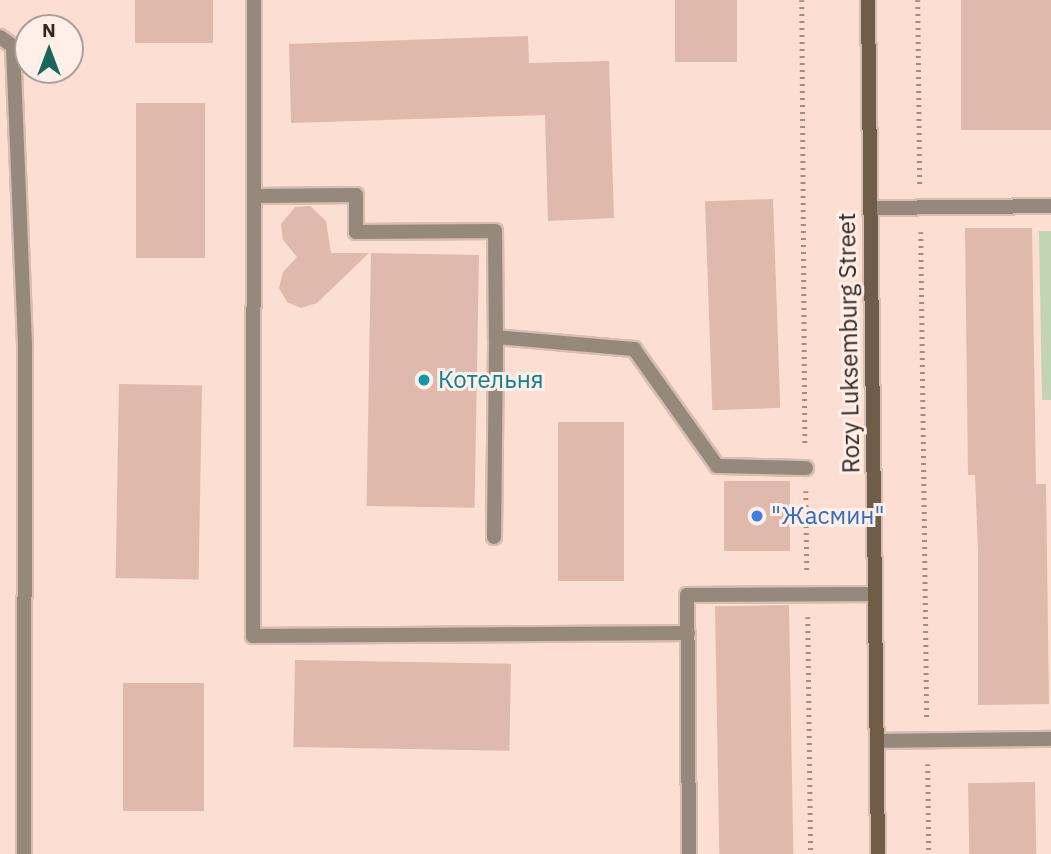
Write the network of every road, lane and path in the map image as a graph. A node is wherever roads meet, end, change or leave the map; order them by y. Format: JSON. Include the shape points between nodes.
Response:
{"nodes":[{"id":1,"x":254,"y":0,"type":"edge"},
{"id":2,"x":803,"y":0,"type":"edge"},
{"id":3,"x":868,"y":0,"type":"edge"},
{"id":4,"x":918,"y":0,"type":"edge"},
{"id":5,"x":0,"y":37,"type":"edge"},
{"id":6,"x":254,"y":196,"type":"junction"},
{"id":7,"x":1051,"y":206,"type":"edge"},
{"id":8,"x":870,"y":208,"type":"junction"},
{"id":9,"x":920,"y":208,"type":"junction"},
{"id":10,"x":496,"y":337,"type":"junction"},
{"id":11,"x":806,"y":468,"type":"junction"},
{"id":12,"x":494,"y":537,"type":"dead end"},
{"id":13,"x":808,"y":594,"type":"junction"},
{"id":14,"x":875,"y":594,"type":"junction"},
{"id":15,"x":688,"y":633,"type":"junction"},
{"id":16,"x":1051,"y":739,"type":"edge"},
{"id":17,"x":928,"y":740,"type":"junction"},
{"id":18,"x":877,"y":741,"type":"junction"},
{"id":19,"x":24,"y":854,"type":"edge"},
{"id":20,"x":689,"y":854,"type":"edge"},
{"id":21,"x":811,"y":854,"type":"edge"},
{"id":22,"x":878,"y":854,"type":"edge"},
{"id":23,"x":929,"y":854,"type":"edge"}],
"edges":[{"from":1,"to":6,"type":"lane"},
{"from":2,"to":11,"type":"path"},
{"from":3,"to":8,"type":"street","name":"Rozy Luksemburg Street"},
{"from":4,"to":9,"type":"path"},
{"from":5,"to":19,"type":"lane","via":[[13,46],[25,347]]},
{"from":6,"to":10,"type":"lane","via":[[356,195],[356,232],[495,231]]},
{"from":6,"to":15,"type":"lane","via":[[253,636]]},
{"from":7,"to":9,"type":"lane"},
{"from":8,"to":9,"type":"lane"},
{"from":8,"to":14,"type":"street","name":"Rozy Luksemburg Street"},
{"from":9,"to":17,"type":"path"},
{"from":10,"to":11,"type":"lane","via":[[634,349],[717,466]]},
{"from":10,"to":12,"type":"lane"},
{"from":11,"to":13,"type":"path"},
{"from":13,"to":14,"type":"lane"},
{"from":13,"to":15,"type":"lane","via":[[687,595]]},
{"from":13,"to":21,"type":"path"},
{"from":14,"to":18,"type":"street","name":"Rozy Luksemburg Street"},
{"from":15,"to":20,"type":"lane"},
{"from":16,"to":17,"type":"lane"},
{"from":17,"to":18,"type":"lane"},
{"from":17,"to":23,"type":"path"},
{"from":18,"to":22,"type":"street","name":"Rozy Luksemburg Street"}]}
